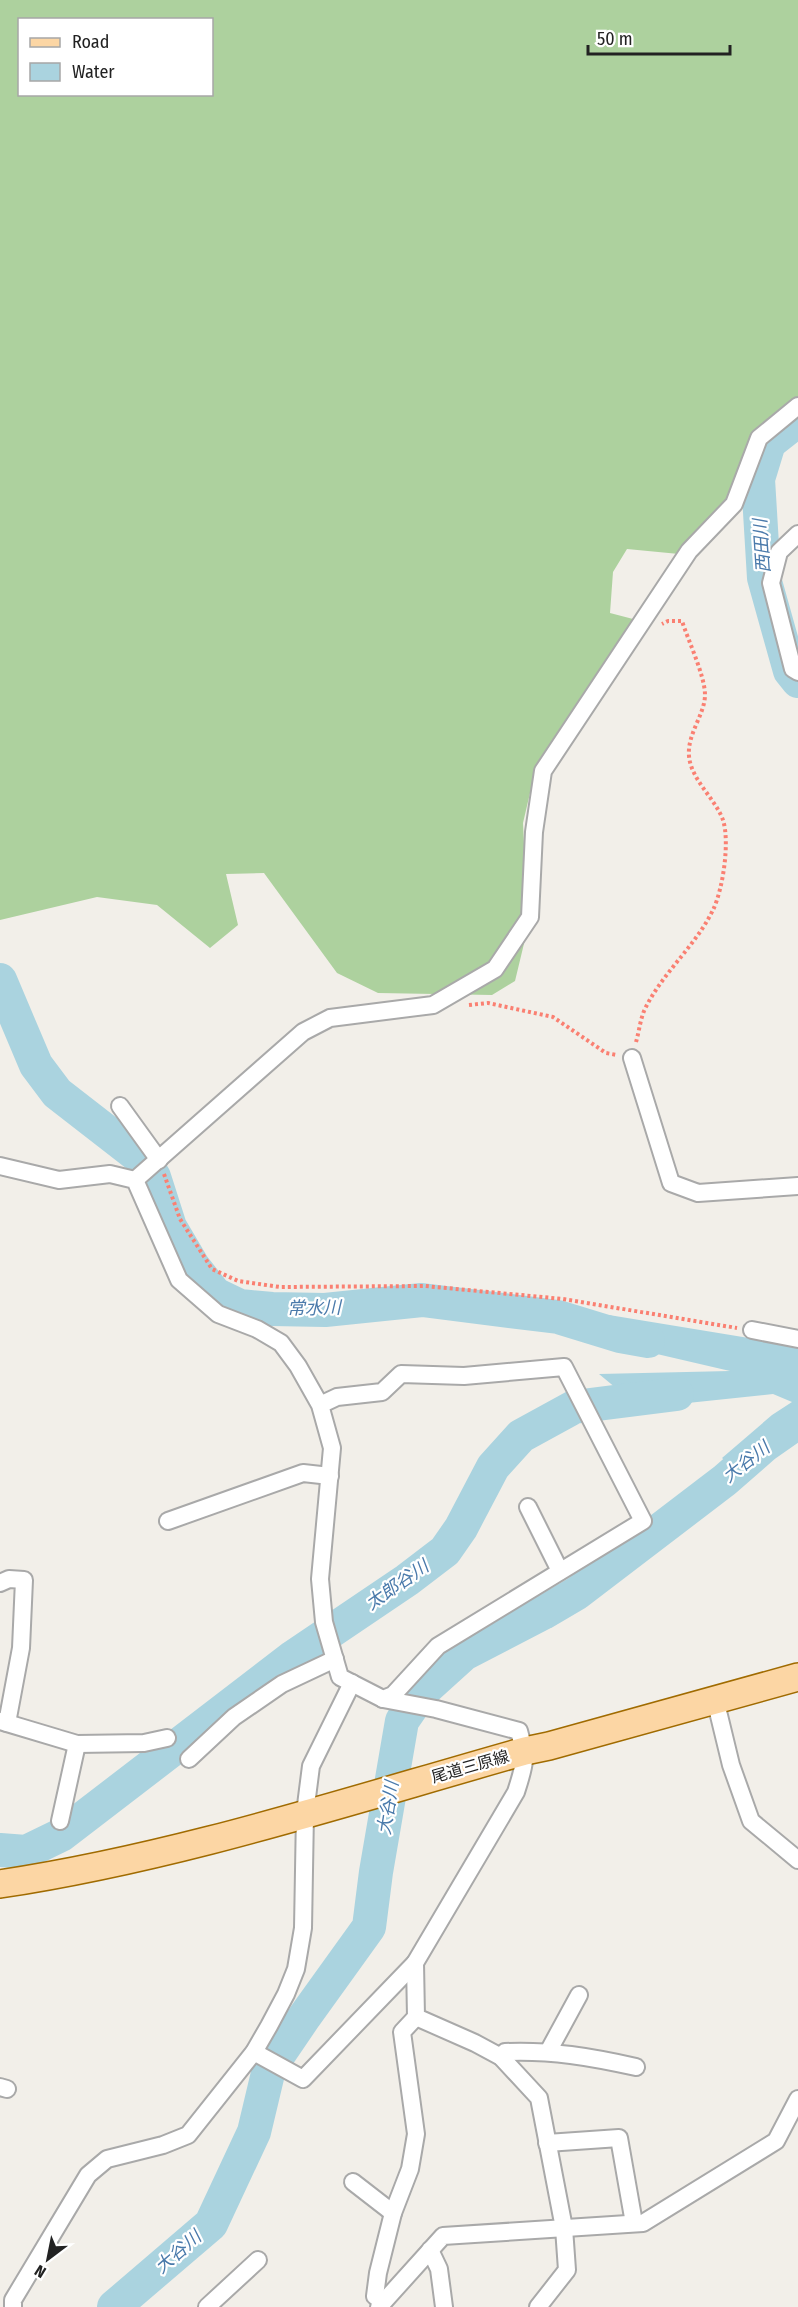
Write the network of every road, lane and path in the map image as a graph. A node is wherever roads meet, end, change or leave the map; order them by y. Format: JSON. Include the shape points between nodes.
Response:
{"nodes":[{"id":1,"x":798,"y":406,"type":"edge"},
{"id":2,"x":798,"y":534,"type":"edge"},
{"id":3,"x":658,"y":627,"type":"dead end"},
{"id":4,"x":798,"y":672,"type":"edge"},
{"id":5,"x":433,"y":1005,"type":"junction"},
{"id":6,"x":633,"y":1058,"type":"junction"},
{"id":7,"x":120,"y":1106,"type":"dead end"},
{"id":8,"x":159,"y":1160,"type":"junction"},
{"id":9,"x":0,"y":1166,"type":"edge"},
{"id":10,"x":135,"y":1180,"type":"junction"},
{"id":11,"x":798,"y":1186,"type":"edge"},
{"id":12,"x":753,"y":1330,"type":"joint"},
{"id":13,"x":798,"y":1339,"type":"edge"},
{"id":14,"x":320,"y":1405,"type":"junction"},
{"id":15,"x":330,"y":1476,"type":"junction"},
{"id":16,"x":528,"y":1507,"type":"dead end"},
{"id":17,"x":168,"y":1521,"type":"dead end"},
{"id":18,"x":560,"y":1571,"type":"junction"},
{"id":19,"x":0,"y":1583,"type":"edge"},
{"id":20,"x":333,"y":1653,"type":"junction"},
{"id":21,"x":798,"y":1677,"type":"edge"},
{"id":22,"x":352,"y":1683,"type":"junction"},
{"id":23,"x":383,"y":1699,"type":"junction"},
{"id":24,"x":715,"y":1699,"type":"junction"},
{"id":25,"x":4,"y":1722,"type":"edge"},
{"id":26,"x":167,"y":1738,"type":"dead end"},
{"id":27,"x":77,"y":1744,"type":"junction"},
{"id":28,"x":525,"y":1751,"type":"junction"},
{"id":29,"x":189,"y":1759,"type":"dead end"},
{"id":30,"x":305,"y":1813,"type":"junction"},
{"id":31,"x":60,"y":1821,"type":"dead end"},
{"id":32,"x":798,"y":1860,"type":"edge"},
{"id":33,"x":0,"y":1884,"type":"edge"},
{"id":34,"x":415,"y":1963,"type":"junction"},
{"id":35,"x":579,"y":1995,"type":"dead end"},
{"id":36,"x":416,"y":2018,"type":"junction"},
{"id":37,"x":254,"y":2052,"type":"junction"},
{"id":38,"x":548,"y":2052,"type":"junction"},
{"id":39,"x":501,"y":2057,"type":"junction"},
{"id":40,"x":636,"y":2067,"type":"dead end"},
{"id":41,"x":798,"y":2098,"type":"edge"},
{"id":42,"x":798,"y":2128,"type":"edge"},
{"id":43,"x":776,"y":2141,"type":"junction"},
{"id":44,"x":548,"y":2143,"type":"junction"},
{"id":45,"x":353,"y":2182,"type":"dead end"},
{"id":46,"x":393,"y":2213,"type":"junction"},
{"id":47,"x":634,"y":2223,"type":"junction"},
{"id":48,"x":564,"y":2228,"type":"junction"},
{"id":49,"x":430,"y":2250,"type":"junction"},
{"id":50,"x":258,"y":2260,"type":"dead end"},
{"id":51,"x":381,"y":2305,"type":"edge"},
{"id":52,"x":13,"y":2307,"type":"edge"},
{"id":53,"x":207,"y":2307,"type":"edge"},
{"id":54,"x":444,"y":2307,"type":"edge"},
{"id":55,"x":538,"y":2307,"type":"edge"}],
"edges":[{"from":1,"to":5,"type":"street","via":[[759,438],[734,504],[689,551],[543,771],[534,832],[530,917],[495,969]]},
{"from":2,"to":4,"type":"street","via":[[780,552],[771,583],[793,669]]},
{"from":3,"to":6,"type":"path","via":[[668,621],[682,621],[703,681],[705,696],[689,756],[693,771],[723,820],[725,849],[722,887],[713,910],[644,1012]]},
{"from":5,"to":6,"type":"path","via":[[488,1003],[553,1017],[606,1053]]},
{"from":5,"to":8,"type":"street","via":[[330,1018],[303,1032]]},
{"from":6,"to":11,"type":"street","via":[[671,1183],[698,1193]]},
{"from":7,"to":8,"type":"street"},
{"from":8,"to":10,"type":"street"},
{"from":8,"to":12,"type":"path","via":[[180,1219],[212,1269],[238,1281],[280,1287],[425,1286],[563,1299]]},
{"from":9,"to":10,"type":"street","via":[[59,1180],[110,1174]]},
{"from":10,"to":14,"type":"street","via":[[179,1280],[218,1314],[281,1343]]},
{"from":12,"to":13,"type":"street"},
{"from":14,"to":15,"type":"street","via":[[332,1448]]},
{"from":14,"to":18,"type":"street","via":[[337,1397],[382,1392],[401,1374],[464,1376],[564,1367],[643,1521]]},
{"from":15,"to":17,"type":"street","via":[[303,1473]]},
{"from":15,"to":20,"type":"street","via":[[320,1578],[324,1622]]},
{"from":16,"to":18,"type":"street"},
{"from":18,"to":23,"type":"street","via":[[438,1646],[393,1695]]},
{"from":19,"to":25,"type":"street","via":[[24,1580],[21,1648]]},
{"from":20,"to":22,"type":"street","via":[[340,1677]]},
{"from":20,"to":29,"type":"street","via":[[234,1717]]},
{"from":21,"to":24,"type":"main road","name":"尾道三原線"},
{"from":22,"to":23,"type":"street"},
{"from":22,"to":30,"type":"street","via":[[311,1766]]},
{"from":23,"to":28,"type":"street","via":[[519,1731]]},
{"from":24,"to":28,"type":"main road","name":"尾道三原線"},
{"from":24,"to":32,"type":"street","via":[[731,1765],[752,1821]]},
{"from":25,"to":27,"type":"street"},
{"from":26,"to":27,"type":"street","via":[[144,1743]]},
{"from":27,"to":31,"type":"street"},
{"from":28,"to":30,"type":"main road","name":"尾道三原線"},
{"from":28,"to":34,"type":"street","via":[[516,1792]]},
{"from":30,"to":33,"type":"main road","name":"尾道三原線","via":[[169,1852]]},
{"from":30,"to":37,"type":"street","via":[[303,1928],[296,1969]]},
{"from":34,"to":36,"type":"street"},
{"from":34,"to":37,"type":"street","via":[[303,2079]]},
{"from":35,"to":38,"type":"street"},
{"from":36,"to":39,"type":"street"},
{"from":36,"to":46,"type":"street","via":[[402,2032],[416,2133],[410,2169]]},
{"from":37,"to":52,"type":"street","via":[[188,2135],[107,2159],[88,2175],[13,2300]]},
{"from":38,"to":39,"type":"street","via":[[505,2052]]},
{"from":38,"to":40,"type":"street"},
{"from":39,"to":44,"type":"street","via":[[539,2098]]},
{"from":41,"to":43,"type":"street"},
{"from":42,"to":43,"type":"street"},
{"from":43,"to":47,"type":"street","via":[[643,2223]]},
{"from":44,"to":47,"type":"street","via":[[620,2138]]},
{"from":44,"to":48,"type":"street"},
{"from":45,"to":46,"type":"street"},
{"from":46,"to":51,"type":"street","via":[[378,2273],[375,2296]]},
{"from":47,"to":48,"type":"street"},
{"from":48,"to":49,"type":"street","via":[[443,2236]]},
{"from":48,"to":55,"type":"street","via":[[567,2270]]},
{"from":49,"to":51,"type":"street"},
{"from":49,"to":54,"type":"street","via":[[439,2269]]},
{"from":50,"to":53,"type":"street"}]}
